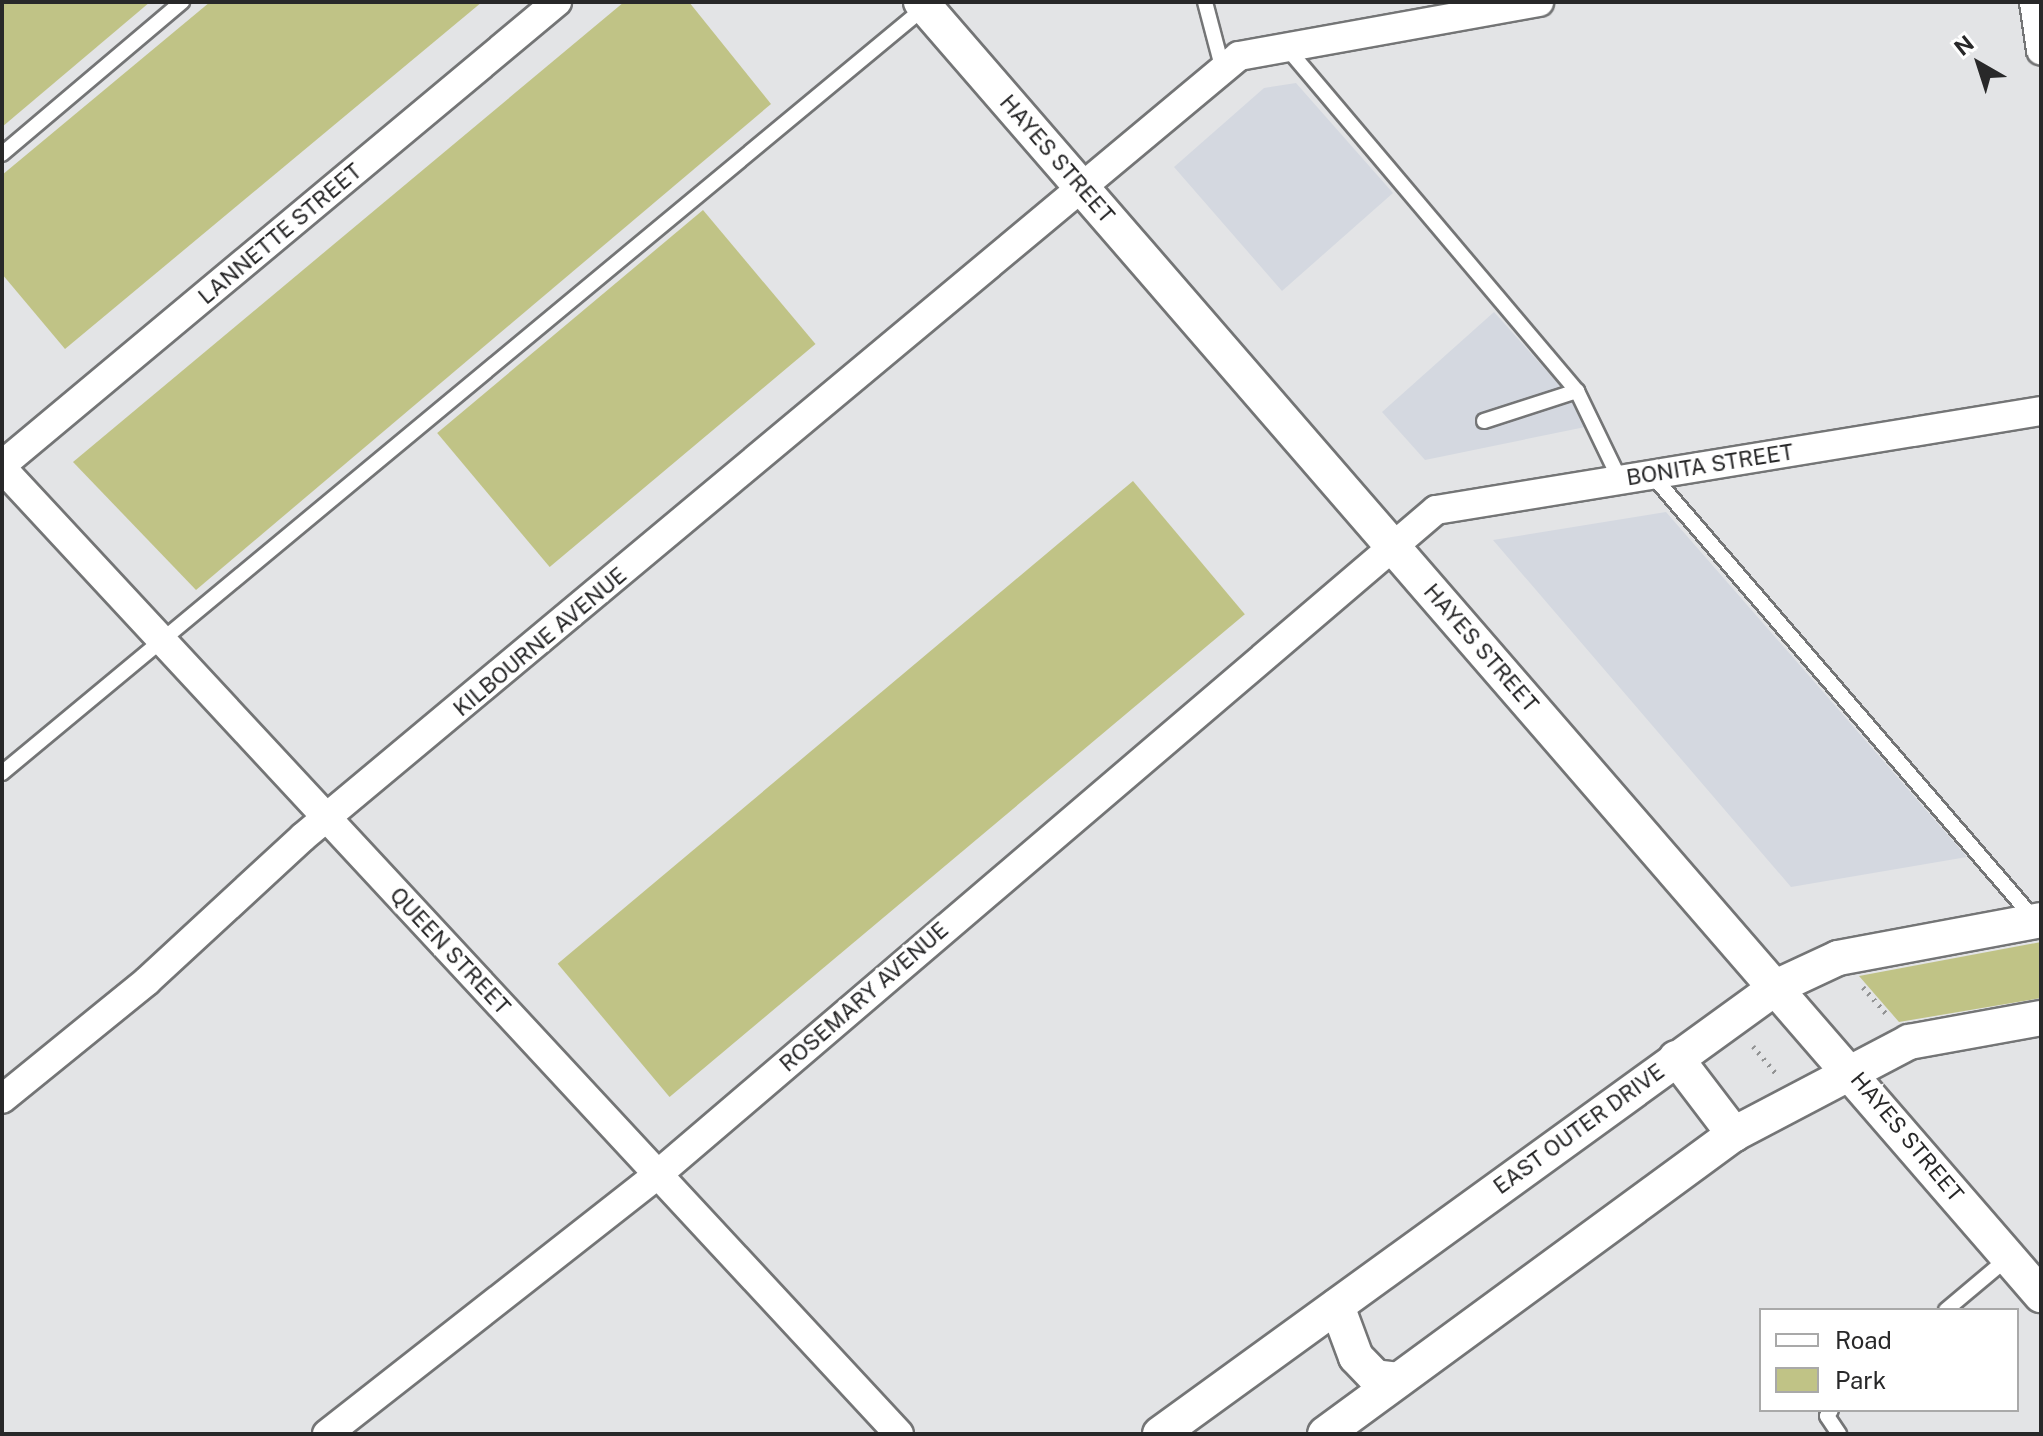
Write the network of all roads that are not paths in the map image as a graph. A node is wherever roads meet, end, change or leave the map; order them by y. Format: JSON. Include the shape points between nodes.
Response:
{"nodes":[{"id":1,"x":182,"y":2,"type":"edge"},
{"id":2,"x":557,"y":2,"type":"edge"},
{"id":3,"x":1205,"y":2,"type":"edge"},
{"id":4,"x":1539,"y":2,"type":"edge"},
{"id":5,"x":2034,"y":2,"type":"edge"},
{"id":6,"x":923,"y":4,"type":"edge"},
{"id":7,"x":1286,"y":47,"type":"junction"},
{"id":8,"x":2041,"y":50,"type":"edge"},
{"id":9,"x":1223,"y":70,"type":"junction"},
{"id":10,"x":2,"y":154,"type":"edge"},
{"id":11,"x":1083,"y":189,"type":"junction"},
{"id":12,"x":1577,"y":391,"type":"junction"},
{"id":13,"x":2041,"y":411,"type":"edge"},
{"id":14,"x":1484,"y":421,"type":"dead end"},
{"id":15,"x":2,"y":466,"type":"edge"},
{"id":16,"x":1652,"y":475,"type":"junction"},
{"id":17,"x":1620,"y":480,"type":"junction"},
{"id":18,"x":1390,"y":545,"type":"junction"},
{"id":19,"x":160,"y":639,"type":"junction"},
{"id":20,"x":2,"y":773,"type":"edge"},
{"id":21,"x":328,"y":819,"type":"junction"},
{"id":22,"x":2038,"y":920,"type":"edge"},
{"id":23,"x":1778,"y":986,"type":"junction"},
{"id":24,"x":2041,"y":1018,"type":"edge"},
{"id":25,"x":1676,"y":1058,"type":"junction"},
{"id":26,"x":1853,"y":1074,"type":"junction"},
{"id":27,"x":2,"y":1099,"type":"edge"},
{"id":28,"x":1734,"y":1134,"type":"junction"},
{"id":29,"x":657,"y":1175,"type":"junction"},
{"id":30,"x":2008,"y":1258,"type":"junction"},
{"id":31,"x":2041,"y":1295,"type":"edge"},
{"id":32,"x":1337,"y":1306,"type":"junction"},
{"id":33,"x":1948,"y":1308,"type":"edge"},
{"id":34,"x":1398,"y":1380,"type":"junction"},
{"id":35,"x":1830,"y":1412,"type":"edge"},
{"id":36,"x":327,"y":1434,"type":"edge"},
{"id":37,"x":899,"y":1434,"type":"edge"},
{"id":38,"x":1160,"y":1434,"type":"edge"},
{"id":39,"x":1325,"y":1434,"type":"edge"},
{"id":40,"x":1839,"y":1434,"type":"edge"}],
"edges":[{"from":1,"to":10,"type":"lane"},
{"from":2,"to":15,"type":"street","name":"LANNETTE STREET"},
{"from":3,"to":9,"type":"lane"},
{"from":4,"to":7,"type":"street","name":"KILBOURNE AVENUE"},
{"from":5,"to":8,"type":"street"},
{"from":6,"to":11,"type":"street","name":"HAYES STREET"},
{"from":6,"to":19,"type":"lane"},
{"from":7,"to":9,"type":"street","name":"KILBOURNE AVENUE","via":[[1239,56]]},
{"from":7,"to":12,"type":"lane"},
{"from":9,"to":11,"type":"street","name":"KILBOURNE AVENUE"},
{"from":11,"to":18,"type":"street","name":"HAYES STREET"},
{"from":11,"to":21,"type":"street","name":"KILBOURNE AVENUE"},
{"from":12,"to":14,"type":"lane"},
{"from":12,"to":17,"type":"lane"},
{"from":13,"to":16,"type":"street","name":"BONITA STREET"},
{"from":15,"to":19,"type":"street","name":"QUEEN STREET"},
{"from":16,"to":17,"type":"street","name":"BONITA STREET"},
{"from":16,"to":22,"type":"lane"},
{"from":17,"to":18,"type":"street","name":"BONITA STREET","via":[[1436,510]]},
{"from":18,"to":23,"type":"street","name":"HAYES STREET"},
{"from":18,"to":29,"type":"street","name":"ROSEMARY AVENUE"},
{"from":19,"to":20,"type":"lane"},
{"from":19,"to":21,"type":"street","name":"QUEEN STREET"},
{"from":21,"to":27,"type":"street","name":"KILBOURNE AVENUE"},
{"from":21,"to":29,"type":"street","name":"QUEEN STREET"},
{"from":22,"to":23,"type":"street","name":"EAST OUTER DRIVE","via":[[1838,958]]},
{"from":23,"to":25,"type":"street","name":"EAST OUTER DRIVE"},
{"from":23,"to":26,"type":"street","name":"HAYES STREET"},
{"from":24,"to":26,"type":"street","via":[[1909,1042]]},
{"from":25,"to":28,"type":"street"},
{"from":25,"to":32,"type":"street","name":"EAST OUTER DRIVE"},
{"from":26,"to":28,"type":"street"},
{"from":26,"to":30,"type":"street","name":"HAYES STREET"},
{"from":28,"to":34,"type":"street"},
{"from":29,"to":36,"type":"street","name":"ROSEMARY AVENUE"},
{"from":29,"to":37,"type":"street","name":"QUEEN STREET"},
{"from":30,"to":31,"type":"street","name":"HAYES STREET"},
{"from":30,"to":33,"type":"lane"},
{"from":32,"to":34,"type":"street","via":[[1356,1357],[1375,1377]]},
{"from":32,"to":38,"type":"street","name":"EAST OUTER DRIVE"},
{"from":34,"to":39,"type":"street"},
{"from":35,"to":40,"type":"lane","via":[[1827,1416]]}]}
